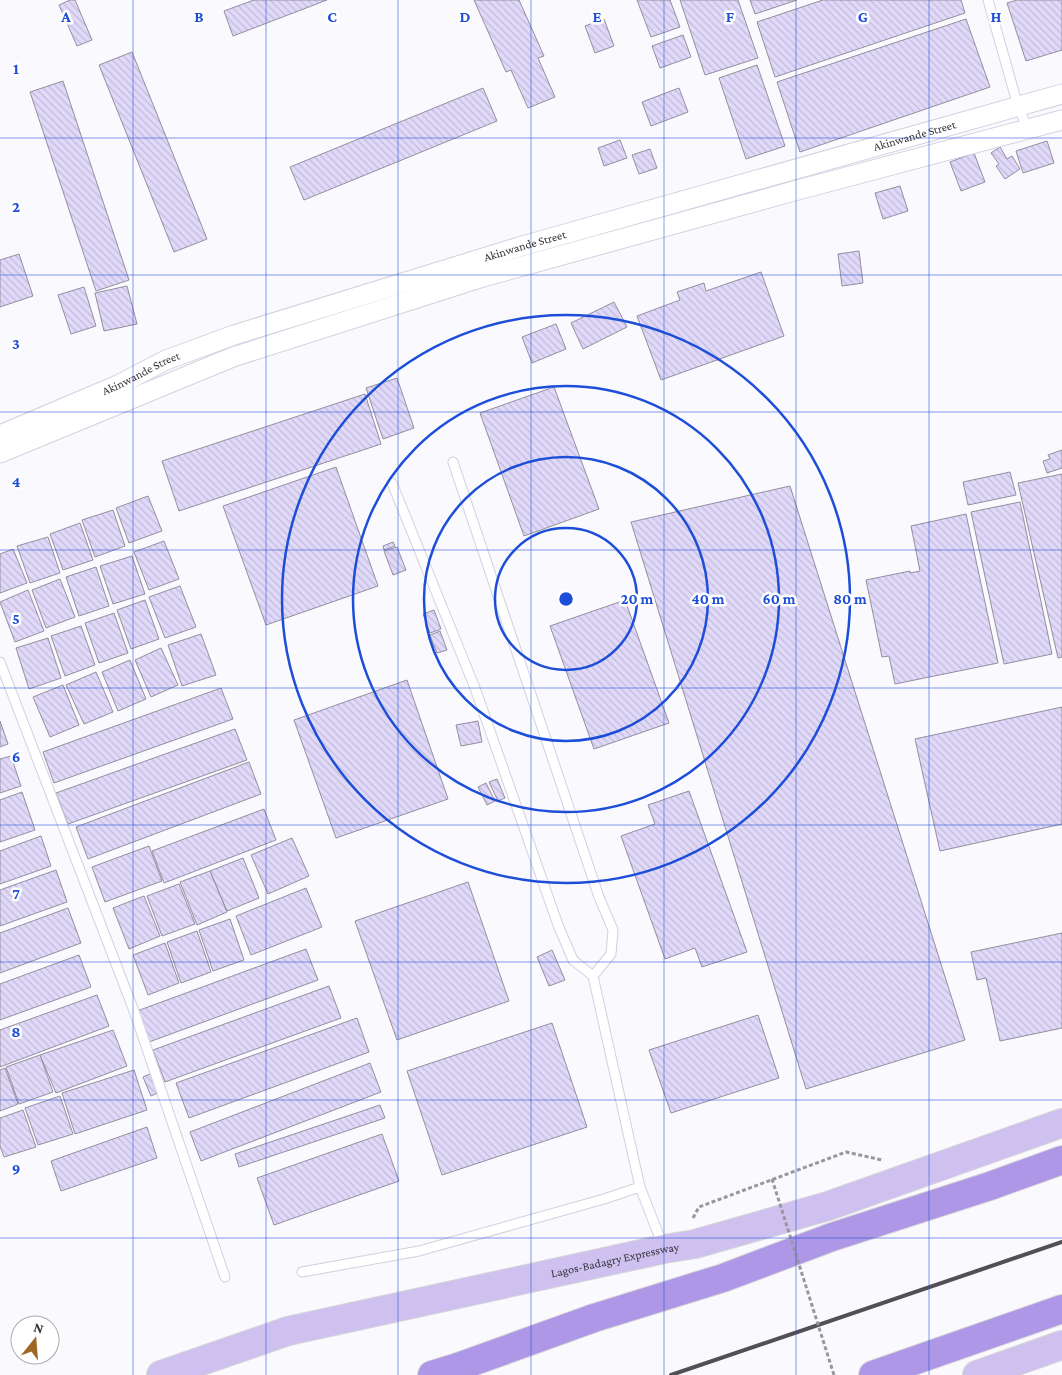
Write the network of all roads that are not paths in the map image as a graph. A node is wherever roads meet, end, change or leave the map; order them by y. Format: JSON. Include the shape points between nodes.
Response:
{"nodes":[{"id":1,"x":988,"y":0,"type":"edge"},
{"id":2,"x":1062,"y":94,"type":"edge"},
{"id":3,"x":1018,"y":106,"type":"junction"},
{"id":4,"x":1062,"y":120,"type":"edge"},
{"id":5,"x":1028,"y":130,"type":"junction"},
{"id":6,"x":0,"y":435,"type":"edge"},
{"id":7,"x":0,"y":453,"type":"edge"},
{"id":8,"x":453,"y":462,"type":"dead end"},
{"id":9,"x":392,"y":483,"type":"dead end"},
{"id":10,"x":0,"y":662,"type":"edge"},
{"id":11,"x":593,"y":976,"type":"junction"},
{"id":12,"x":1062,"y":1123,"type":"edge"},
{"id":13,"x":1062,"y":1160,"type":"edge"},
{"id":14,"x":640,"y":1187,"type":"junction"},
{"id":15,"x":664,"y":1248,"type":"junction"},
{"id":16,"x":302,"y":1272,"type":"dead end"},
{"id":17,"x":225,"y":1277,"type":"dead end"},
{"id":18,"x":1062,"y":1309,"type":"edge"},
{"id":19,"x":1062,"y":1345,"type":"edge"},
{"id":20,"x":161,"y":1375,"type":"edge"},
{"id":21,"x":432,"y":1375,"type":"edge"},
{"id":22,"x":873,"y":1375,"type":"edge"},
{"id":23,"x":977,"y":1375,"type":"edge"}],
"edges":[{"from":1,"to":3,"type":"lane"},
{"from":2,"to":3,"type":"street","name":"Akinwande Street"},
{"from":3,"to":5,"type":"lane"},
{"from":3,"to":6,"type":"street","name":"Akinwande Street","via":[[519,247],[234,335],[166,360],[118,385]]},
{"from":4,"to":5,"type":"street","name":"Akinwande Street"},
{"from":5,"to":7,"type":"street","name":"Akinwande Street","via":[[483,277],[234,357]]},
{"from":8,"to":11,"type":"lane","via":[[599,898],[613,930],[611,954]]},
{"from":9,"to":11,"type":"lane","via":[[474,688],[558,925],[573,960]]},
{"from":10,"to":17,"type":"lane","via":[[134,1011]]},
{"from":11,"to":14,"type":"lane"},
{"from":12,"to":15,"type":"main road","name":"Lagos-Badagry Expressway","via":[[828,1206],[695,1244]]},
{"from":13,"to":21,"type":"highway"},
{"from":14,"to":15,"type":"lane"},
{"from":14,"to":16,"type":"lane","via":[[419,1251]]},
{"from":15,"to":20,"type":"main road","name":"Lagos-Badagry Expressway","via":[[288,1331]]},
{"from":18,"to":22,"type":"highway"},
{"from":19,"to":23,"type":"main road"}]}
